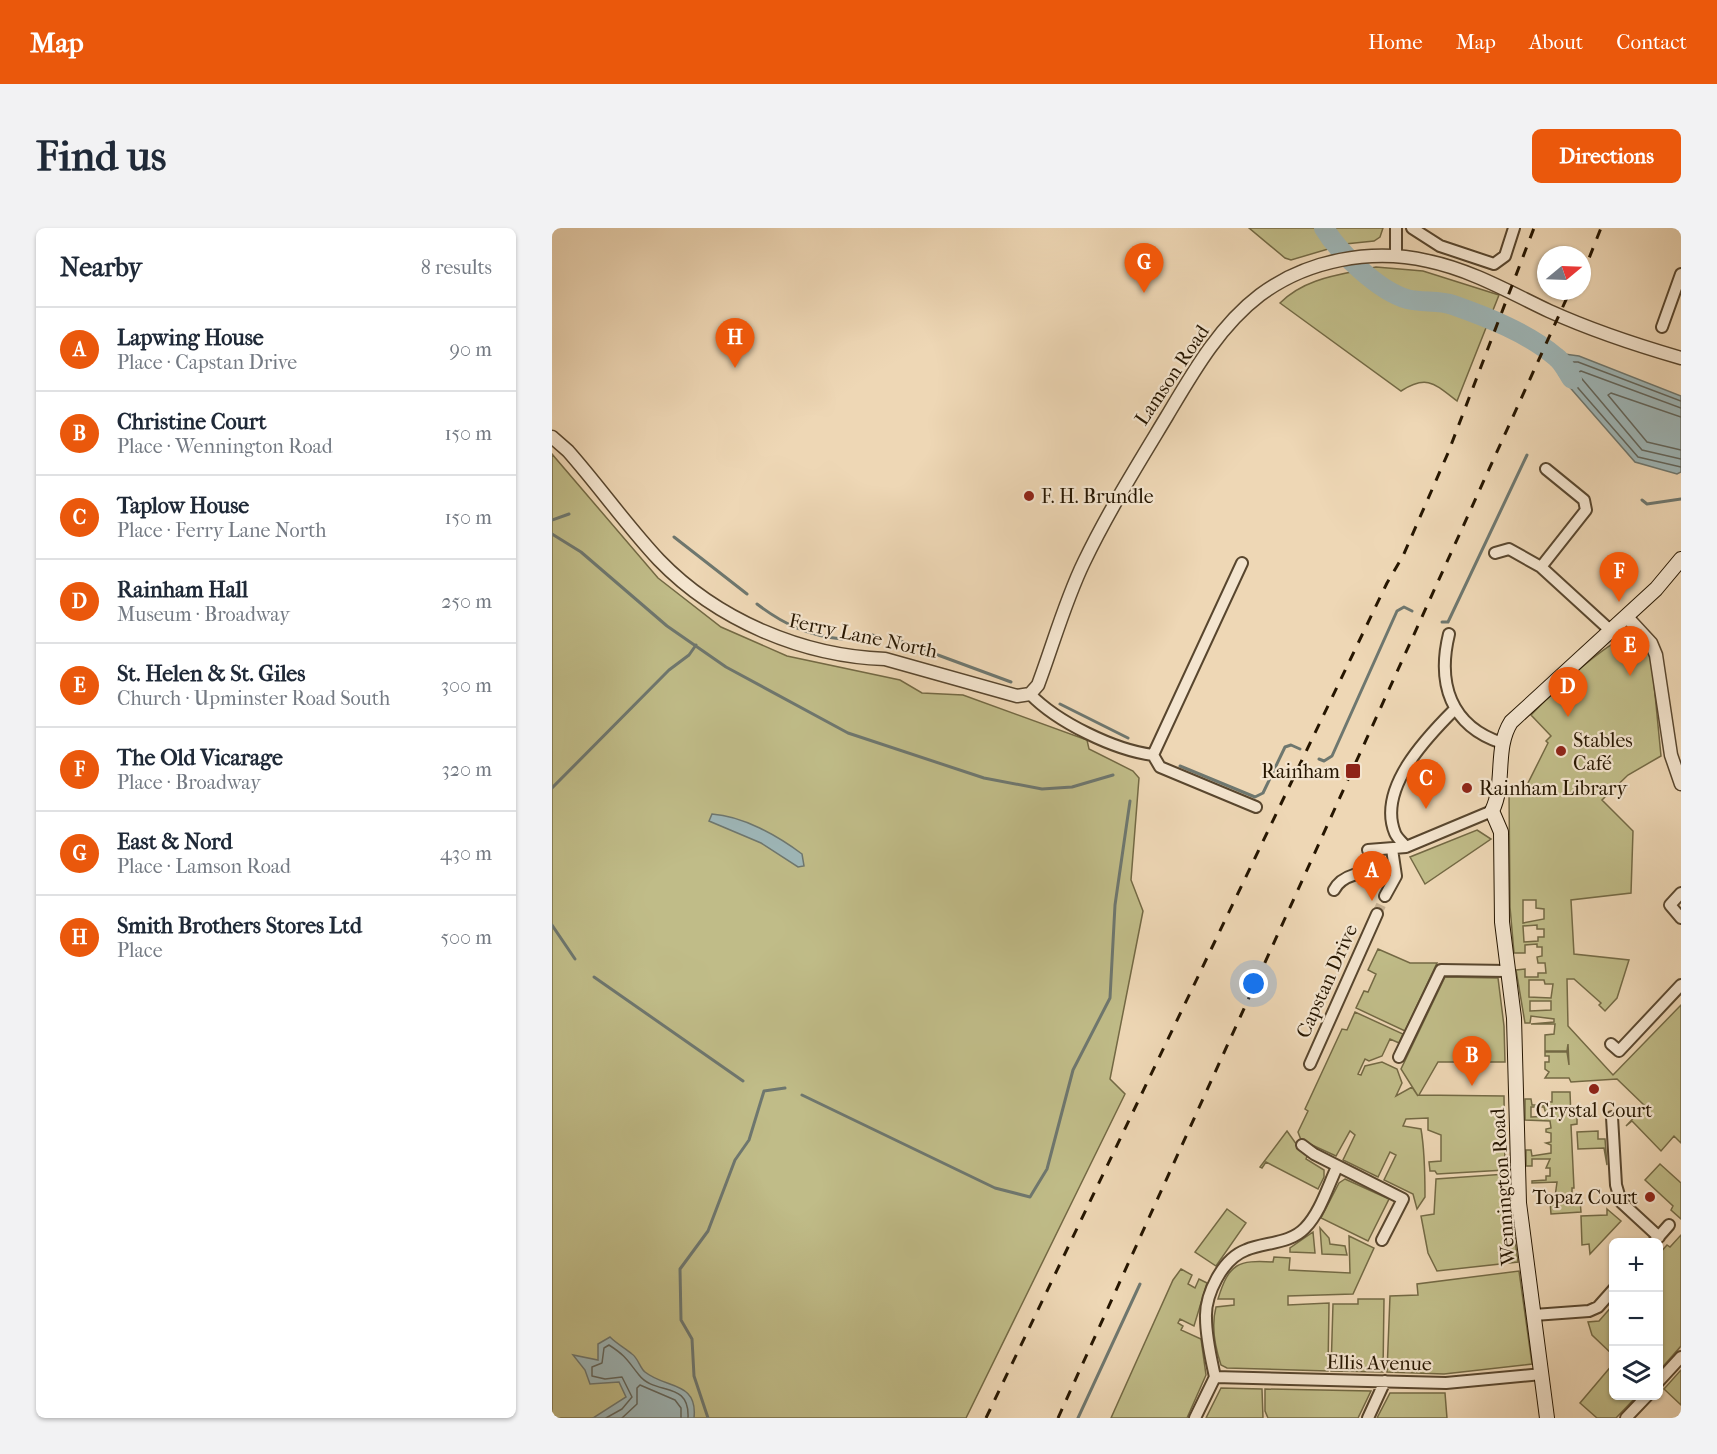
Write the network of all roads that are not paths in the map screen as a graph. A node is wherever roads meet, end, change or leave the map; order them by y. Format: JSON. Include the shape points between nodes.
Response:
{"nodes":[{"id":1,"x":1399,"y":228,"type":"edge"},
{"id":2,"x":1412,"y":228,"type":"edge"},
{"id":3,"x":1514,"y":228,"type":"edge"},
{"id":4,"x":1396,"y":256,"type":"junction"},
{"id":5,"x":1681,"y":274,"type":"edge"},
{"id":6,"x":1662,"y":327,"type":"dead end"},
{"id":7,"x":1681,"y":358,"type":"edge"},
{"id":8,"x":552,"y":437,"type":"edge"},
{"id":9,"x":1546,"y":469,"type":"dead end"},
{"id":10,"x":1495,"y":553,"type":"dead end"},
{"id":11,"x":1681,"y":559,"type":"edge"},
{"id":12,"x":1242,"y":563,"type":"dead end"},
{"id":13,"x":1541,"y":567,"type":"junction"},
{"id":14,"x":1627,"y":617,"type":"junction"},
{"id":15,"x":1611,"y":632,"type":"junction"},
{"id":16,"x":1449,"y":634,"type":"dead end"},
{"id":17,"x":1030,"y":694,"type":"junction"},
{"id":18,"x":1454,"y":710,"type":"junction"},
{"id":19,"x":1502,"y":744,"type":"junction"},
{"id":20,"x":1153,"y":755,"type":"junction"},
{"id":21,"x":1681,"y":784,"type":"edge"},
{"id":22,"x":1256,"y":807,"type":"dead end"},
{"id":23,"x":1492,"y":811,"type":"junction"},
{"id":24,"x":1406,"y":848,"type":"junction"},
{"id":25,"x":1392,"y":849,"type":"junction"},
{"id":26,"x":1368,"y":850,"type":"dead end"},
{"id":27,"x":1395,"y":869,"type":"junction"},
{"id":28,"x":1334,"y":890,"type":"dead end"},
{"id":29,"x":1681,"y":893,"type":"edge"},
{"id":30,"x":1386,"y":896,"type":"tunnel mouth"},
{"id":31,"x":1377,"y":914,"type":"tunnel mouth"},
{"id":32,"x":1681,"y":918,"type":"edge"},
{"id":33,"x":1507,"y":971,"type":"junction"},
{"id":34,"x":1681,"y":985,"type":"edge"},
{"id":35,"x":1611,"y":1044,"type":"dead end"},
{"id":36,"x":1399,"y":1058,"type":"dead end"},
{"id":37,"x":1310,"y":1064,"type":"dead end"},
{"id":38,"x":1612,"y":1117,"type":"dead end"},
{"id":39,"x":1302,"y":1145,"type":"dead end"},
{"id":40,"x":1337,"y":1167,"type":"junction"},
{"id":41,"x":1669,"y":1225,"type":"dead end"},
{"id":42,"x":1654,"y":1238,"type":"edge"},
{"id":43,"x":1658,"y":1238,"type":"edge"},
{"id":44,"x":1382,"y":1239,"type":"dead end"},
{"id":45,"x":1611,"y":1292,"type":"edge"},
{"id":46,"x":1534,"y":1315,"type":"junction"},
{"id":47,"x":1681,"y":1357,"type":"edge"},
{"id":48,"x":1542,"y":1374,"type":"junction"},
{"id":49,"x":1215,"y":1377,"type":"junction"},
{"id":50,"x":1663,"y":1377,"type":"edge"},
{"id":51,"x":1385,"y":1381,"type":"junction"},
{"id":52,"x":1642,"y":1400,"type":"edge"},
{"id":53,"x":1195,"y":1418,"type":"edge"},
{"id":54,"x":1368,"y":1418,"type":"edge"},
{"id":55,"x":1547,"y":1418,"type":"edge"},
{"id":56,"x":1626,"y":1418,"type":"edge"}],
"edges":[{"from":1,"to":4,"type":"street"},
{"from":2,"to":3,"type":"street","via":[[1440,246],[1494,264],[1505,256]]},
{"from":4,"to":7,"type":"street","name":"Lamson Road","via":[[1427,260],[1471,274],[1578,323]]},
{"from":4,"to":17,"type":"street","name":"Lamson Road","via":[[1328,262],[1285,280],[1235,319],[1207,352],[1083,563],[1038,685]]},
{"from":5,"to":6,"type":"street"},
{"from":8,"to":17,"type":"street","name":"Ferry Lane North","via":[[679,579],[775,637],[802,647],[885,659],[1017,696]]},
{"from":9,"to":13,"type":"street","via":[[1584,500],[1586,510]]},
{"from":10,"to":13,"type":"street","via":[[1509,549]]},
{"from":11,"to":14,"type":"main road"},
{"from":12,"to":20,"type":"street"},
{"from":13,"to":15,"type":"street"},
{"from":14,"to":15,"type":"main road"},
{"from":14,"to":21,"type":"street","via":[[1651,643],[1656,655],[1671,755]]},
{"from":15,"to":19,"type":"main road","via":[[1511,722]]},
{"from":16,"to":18,"type":"street","via":[[1443,669]]},
{"from":17,"to":20,"type":"street","via":[[1062,719],[1125,749]]},
{"from":18,"to":19,"type":"street","via":[[1490,740]]},
{"from":18,"to":24,"type":"street","via":[[1429,735],[1394,785],[1395,833]]},
{"from":19,"to":23,"type":"main road","via":[[1500,792]]},
{"from":20,"to":22,"type":"street","via":[[1160,767]]},
{"from":23,"to":24,"type":"street"},
{"from":23,"to":33,"type":"main road","name":"Wennington Road","via":[[1501,832]]},
{"from":24,"to":25,"type":"street"},
{"from":25,"to":26,"type":"street"},
{"from":25,"to":27,"type":"street"},
{"from":27,"to":28,"type":"street","via":[[1346,877]]},
{"from":27,"to":30,"type":"street","via":[[1396,876]]},
{"from":29,"to":32,"type":"street","via":[[1670,904]]},
{"from":31,"to":37,"type":"street","name":"Capstan Drive"},
{"from":33,"to":36,"type":"street","via":[[1441,970]]},
{"from":33,"to":46,"type":"main road","name":"Wennington Road","via":[[1514,1018],[1516,1171]]},
{"from":34,"to":35,"type":"street","via":[[1619,1051]]},
{"from":38,"to":42,"type":"street","via":[[1621,1202]]},
{"from":39,"to":40,"type":"street"},
{"from":40,"to":44,"type":"street","via":[[1403,1199]]},
{"from":40,"to":49,"type":"street","via":[[1305,1228],[1292,1238],[1244,1250],[1220,1274],[1206,1316]]},
{"from":41,"to":43,"type":"street"},
{"from":45,"to":46,"type":"street","via":[[1589,1311]]},
{"from":46,"to":48,"type":"main road","name":"Wennington Road"},
{"from":47,"to":50,"type":"street"},
{"from":48,"to":51,"type":"street","name":"Ellis Avenue","via":[[1446,1383]]},
{"from":48,"to":55,"type":"main road","name":"Wennington Road"},
{"from":49,"to":51,"type":"street","name":"Ellis Avenue"},
{"from":49,"to":53,"type":"street"},
{"from":51,"to":54,"type":"street"},
{"from":52,"to":56,"type":"street"}]}
